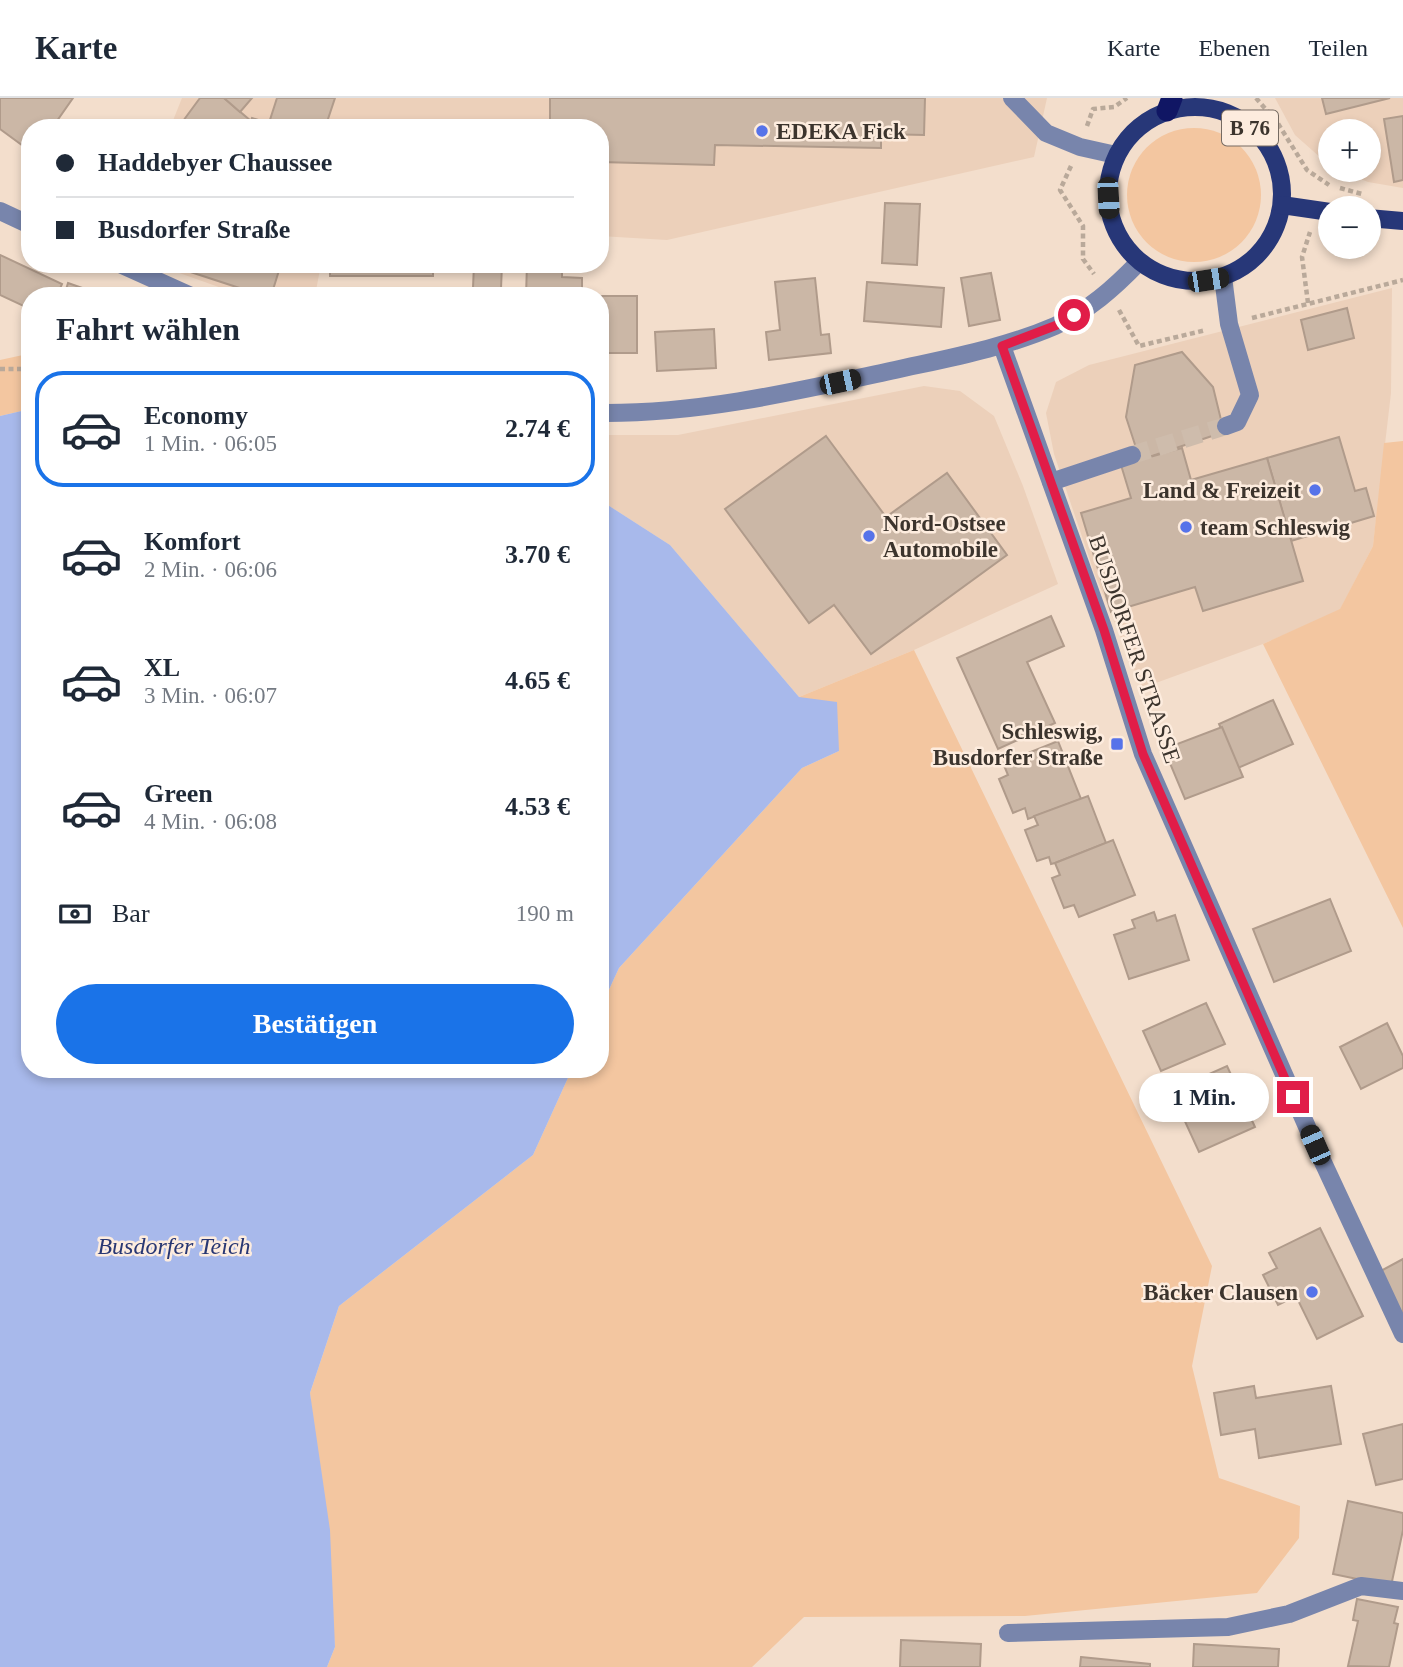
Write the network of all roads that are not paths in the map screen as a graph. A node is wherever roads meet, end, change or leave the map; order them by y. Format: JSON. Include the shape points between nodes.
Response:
{"nodes":[{"id":1,"x":1012,"y":98,"type":"edge"},
{"id":2,"x":1221,"y":98,"type":"edge"},
{"id":3,"x":1170,"y":105,"type":"edge"},
{"id":4,"x":1234,"y":116,"type":"junction"},
{"id":5,"x":1116,"y":155,"type":"junction"},
{"id":6,"x":1282,"y":205,"type":"junction"},
{"id":7,"x":1318,"y":210,"type":"edge"},
{"id":8,"x":0,"y":211,"type":"edge"},
{"id":9,"x":1381,"y":219,"type":"edge"},
{"id":10,"x":21,"y":221,"type":"edge"},
{"id":11,"x":1403,"y":221,"type":"edge"},
{"id":12,"x":1139,"y":262,"type":"junction"},
{"id":13,"x":140,"y":273,"type":"edge"},
{"id":14,"x":1223,"y":277,"type":"junction"},
{"id":15,"x":171,"y":287,"type":"edge"},
{"id":16,"x":1002,"y":346,"type":"junction"},
{"id":17,"x":609,"y":414,"type":"edge"},
{"id":18,"x":1226,"y":426,"type":"tunnel mouth"},
{"id":19,"x":1132,"y":455,"type":"tunnel mouth"},
{"id":20,"x":1051,"y":482,"type":"junction"},
{"id":21,"x":1403,"y":1334,"type":"edge"},
{"id":22,"x":1403,"y":1591,"type":"edge"},
{"id":23,"x":1008,"y":1633,"type":"dead end"}],
"edges":[{"from":1,"to":5,"type":"street","via":[[1046,133]]},
{"from":2,"to":4,"type":"main road","via":[[1222,107]]},
{"from":3,"to":4,"type":"main road","number":"B 76"},
{"from":3,"to":5,"type":"main road","number":"B 76","via":[[1129,136]]},
{"from":4,"to":6,"type":"main road","number":"B 76","via":[[1256,132],[1272,153],[1281,178]]},
{"from":5,"to":12,"type":"main road","number":"B 76","via":[[1108,183],[1109,213],[1119,240]]},
{"from":6,"to":7,"type":"main road"},
{"from":6,"to":14,"type":"main road","number":"B 76","via":[[1263,249],[1245,266]]},
{"from":8,"to":10,"type":"street"},
{"from":9,"to":11,"type":"main road"},
{"from":12,"to":14,"type":"main road","number":"B 76","via":[[1164,277],[1194,282]]},
{"from":12,"to":16,"type":"street","via":[[1109,293],[1057,325]]},
{"from":13,"to":15,"type":"street"},
{"from":14,"to":18,"type":"street","via":[[1229,324],[1250,395],[1237,422]]},
{"from":16,"to":17,"type":"street","via":[[786,394],[651,414]]},
{"from":16,"to":20,"type":"street","name":"BUSDORFER STRASSE"},
{"from":19,"to":20,"type":"street"},
{"from":20,"to":21,"type":"street","name":"BUSDORFER STRASSE","via":[[1143,754]]},
{"from":22,"to":23,"type":"street","via":[[1361,1586],[1289,1614],[1228,1626]]}]}
